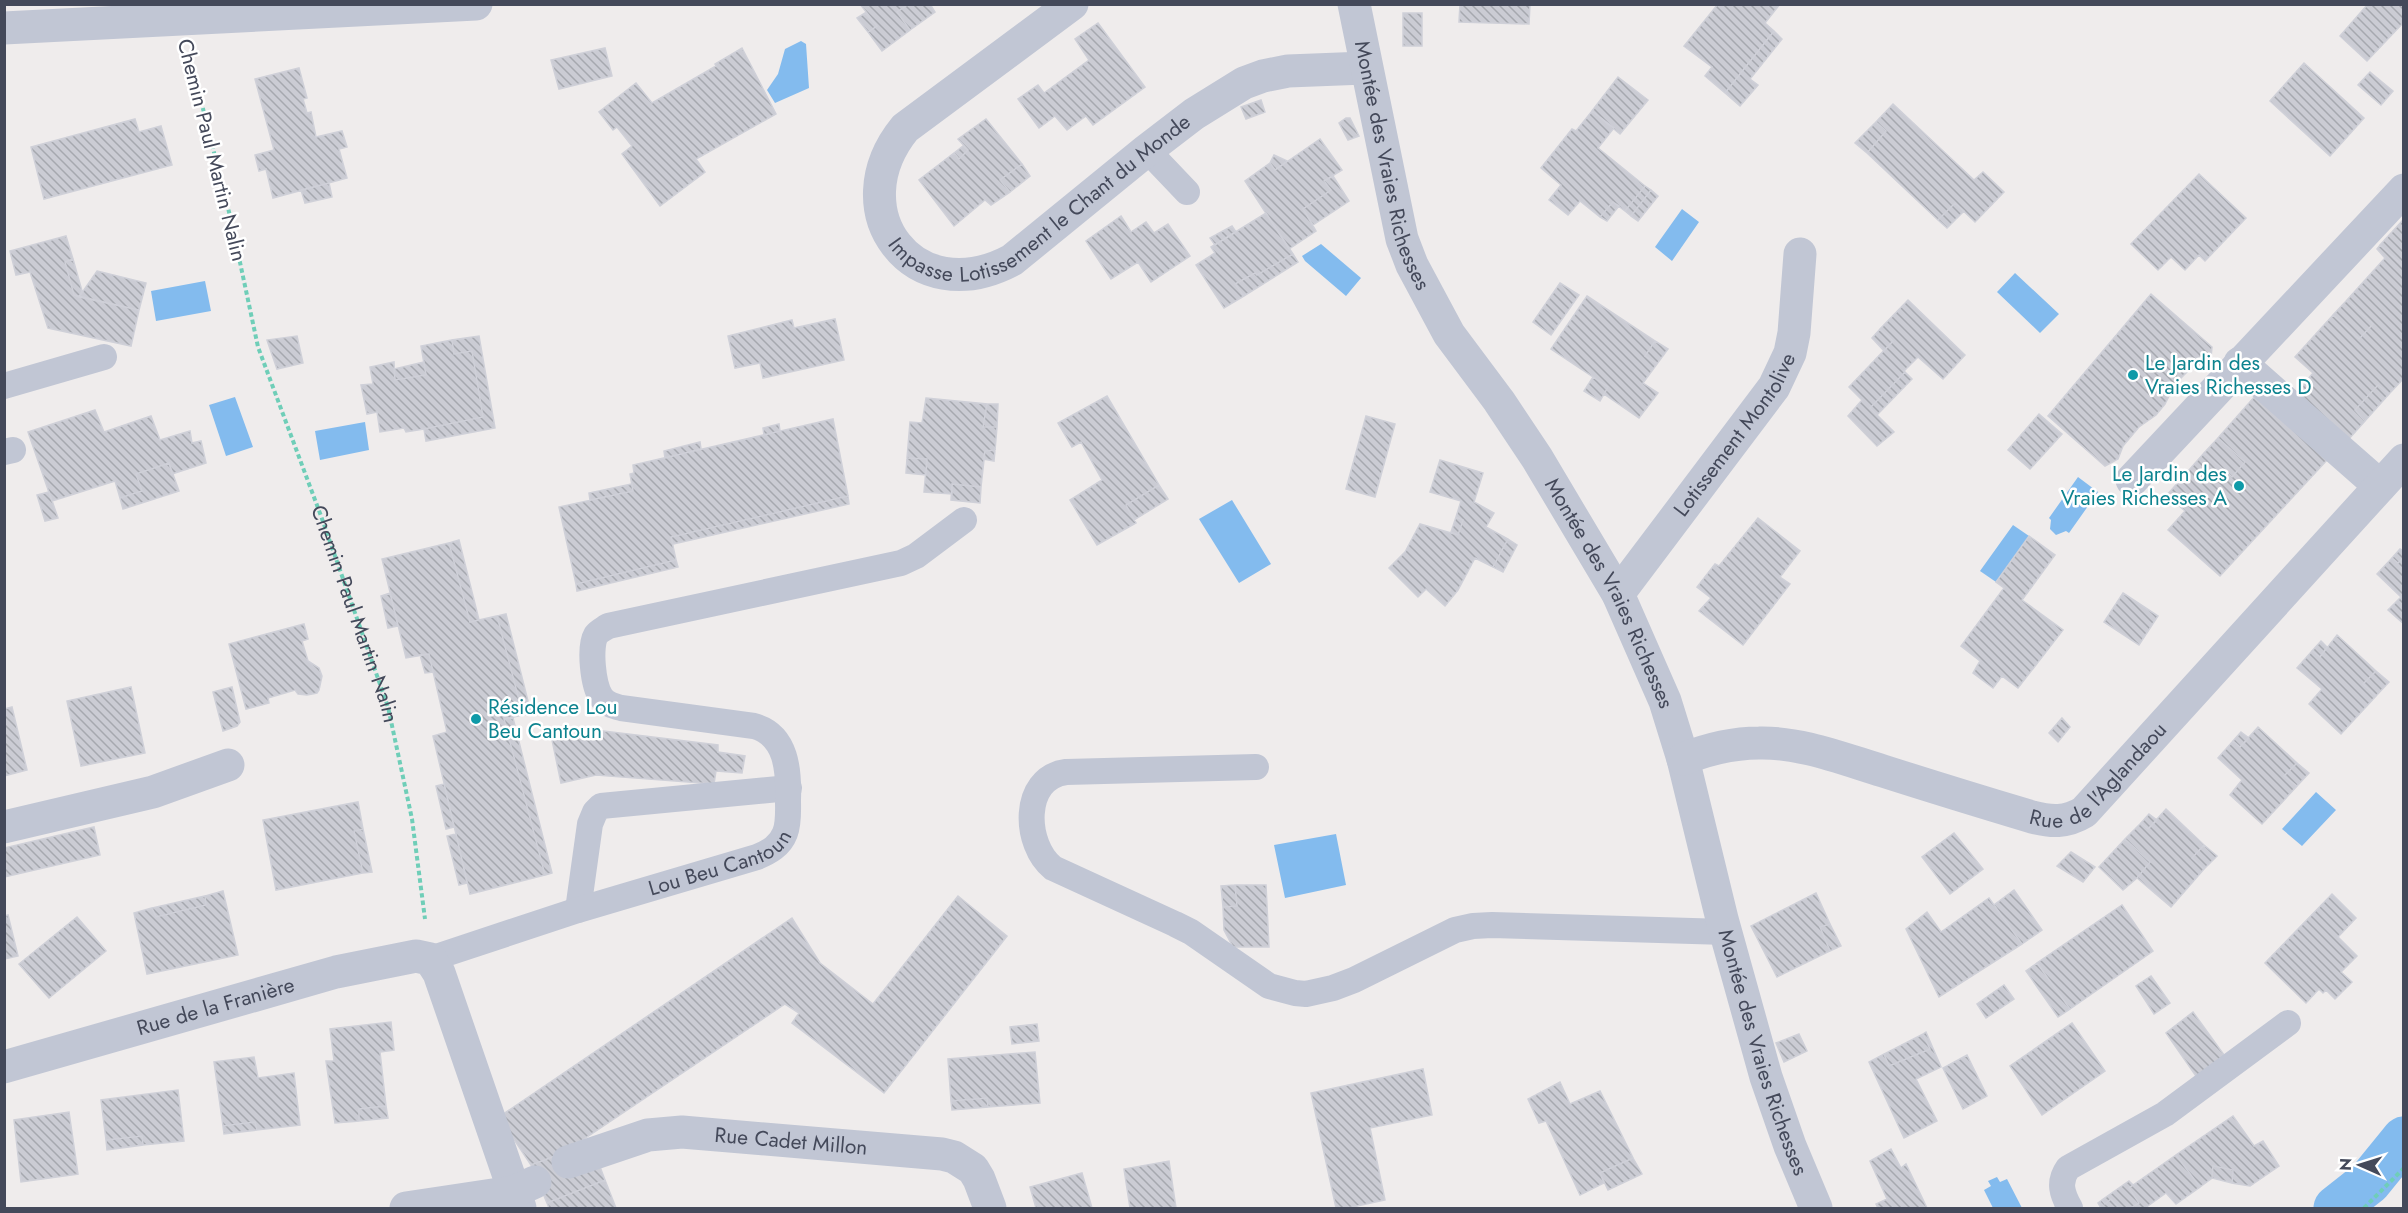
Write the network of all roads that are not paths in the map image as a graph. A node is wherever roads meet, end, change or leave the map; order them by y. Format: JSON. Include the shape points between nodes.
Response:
{"nodes":[{"id":1,"x":476,"y":4,"type":"edge"},
{"id":2,"x":1072,"y":4,"type":"edge"},
{"id":3,"x":1354,"y":4,"type":"edge"},
{"id":4,"x":4,"y":28,"type":"edge"},
{"id":5,"x":1365,"y":68,"type":"junction"},
{"id":6,"x":1147,"y":150,"type":"junction"},
{"id":7,"x":2403,"y":190,"type":"edge"},
{"id":8,"x":1187,"y":192,"type":"dead end"},
{"id":9,"x":1800,"y":254,"type":"dead end"},
{"id":10,"x":104,"y":357,"type":"dead end"},
{"id":11,"x":2240,"y":363,"type":"junction"},
{"id":12,"x":4,"y":386,"type":"edge"},
{"id":13,"x":2403,"y":460,"type":"edge"},
{"id":14,"x":2132,"y":480,"type":"dead end"},
{"id":15,"x":2380,"y":486,"type":"junction"},
{"id":16,"x":964,"y":520,"type":"dead end"},
{"id":17,"x":1618,"y":594,"type":"junction"},
{"id":18,"x":1683,"y":759,"type":"junction"},
{"id":19,"x":228,"y":765,"type":"dead end"},
{"id":20,"x":1256,"y":767,"type":"dead end"},
{"id":21,"x":789,"y":788,"type":"junction"},
{"id":22,"x":4,"y":826,"type":"edge"},
{"id":23,"x":578,"y":910,"type":"junction"},
{"id":24,"x":1726,"y":932,"type":"junction"},
{"id":25,"x":430,"y":959,"type":"junction"},
{"id":26,"x":2289,"y":1023,"type":"dead end"},
{"id":27,"x":4,"y":1067,"type":"edge"},
{"id":28,"x":568,"y":1162,"type":"dead end"},
{"id":29,"x":523,"y":1194,"type":"edge"},
{"id":30,"x":406,"y":1209,"type":"edge"},
{"id":31,"x":990,"y":1209,"type":"edge"},
{"id":32,"x":1816,"y":1209,"type":"edge"},
{"id":33,"x":2070,"y":1209,"type":"edge"}],
"edges":[{"from":1,"to":4,"type":"street"},
{"from":2,"to":6,"type":"street","name":"Impasse Lotissement le Chant du Monde","via":[[905,128],[893,143],[879,189],[881,210],[894,243],[910,261],[943,275],[980,274],[1012,260]]},
{"from":3,"to":5,"type":"street","name":"Montée des Vraies Richesses"},
{"from":5,"to":6,"type":"street","name":"Impasse Lotissement le Chant du Monde","via":[[1288,71],[1244,83]]},
{"from":5,"to":17,"type":"street","name":"Montée des Vraies Richesses","via":[[1402,239],[1412,265],[1449,334],[1537,458]]},
{"from":6,"to":8,"type":"lane"},
{"from":7,"to":11,"type":"street"},
{"from":9,"to":17,"type":"street","name":"Lotissement Montolive","via":[[1794,333],[1790,353],[1774,387]]},
{"from":10,"to":12,"type":"lane"},
{"from":11,"to":14,"type":"street"},
{"from":11,"to":15,"type":"street"},
{"from":13,"to":15,"type":"street","name":"Rue de l'Aglandaou"},
{"from":15,"to":18,"type":"street","name":"Rue de l'Aglandaou","via":[[2084,812],[2073,819],[2048,821],[2031,817],[1829,754],[1785,746],[1734,744]]},
{"from":16,"to":21,"type":"lane","name":"Lou Beu Cantoun","via":[[901,563],[608,626],[595,636],[594,678],[606,703],[761,728],[772,734],[782,751]]},
{"from":17,"to":18,"type":"street","name":"Montée des Vraies Richesses","via":[[1665,701]]},
{"from":18,"to":24,"type":"street","name":"Montée des Vraies Richesses"},
{"from":19,"to":22,"type":"street","via":[[146,794]]},
{"from":20,"to":24,"type":"lane","via":[[1056,774],[1044,782],[1034,802],[1035,843],[1053,868],[1191,932],[1269,986],[1295,993],[1318,992],[1354,980],[1464,927]]},
{"from":21,"to":23,"type":"lane","name":"Lou Beu Cantoun","via":[[785,834],[768,852]]},
{"from":21,"to":23,"type":"lane","via":[[601,806],[590,824]]},
{"from":23,"to":25,"type":"lane","name":"Lou Beu Cantoun"},
{"from":24,"to":32,"type":"street","name":"Montée des Vraies Richesses","via":[[1766,1077]]},
{"from":25,"to":27,"type":"street","name":"Rue de la Franière","via":[[416,956],[336,972]]},
{"from":25,"to":29,"type":"street","via":[[440,973]]},
{"from":26,"to":33,"type":"lane","via":[[2165,1114],[2068,1168],[2062,1177],[2062,1188]]},
{"from":28,"to":31,"type":"street","name":"Rue Cadet Millon","via":[[648,1134],[675,1132],[898,1148],[942,1154],[964,1162],[979,1179]]},
{"from":29,"to":30,"type":"street"}]}
